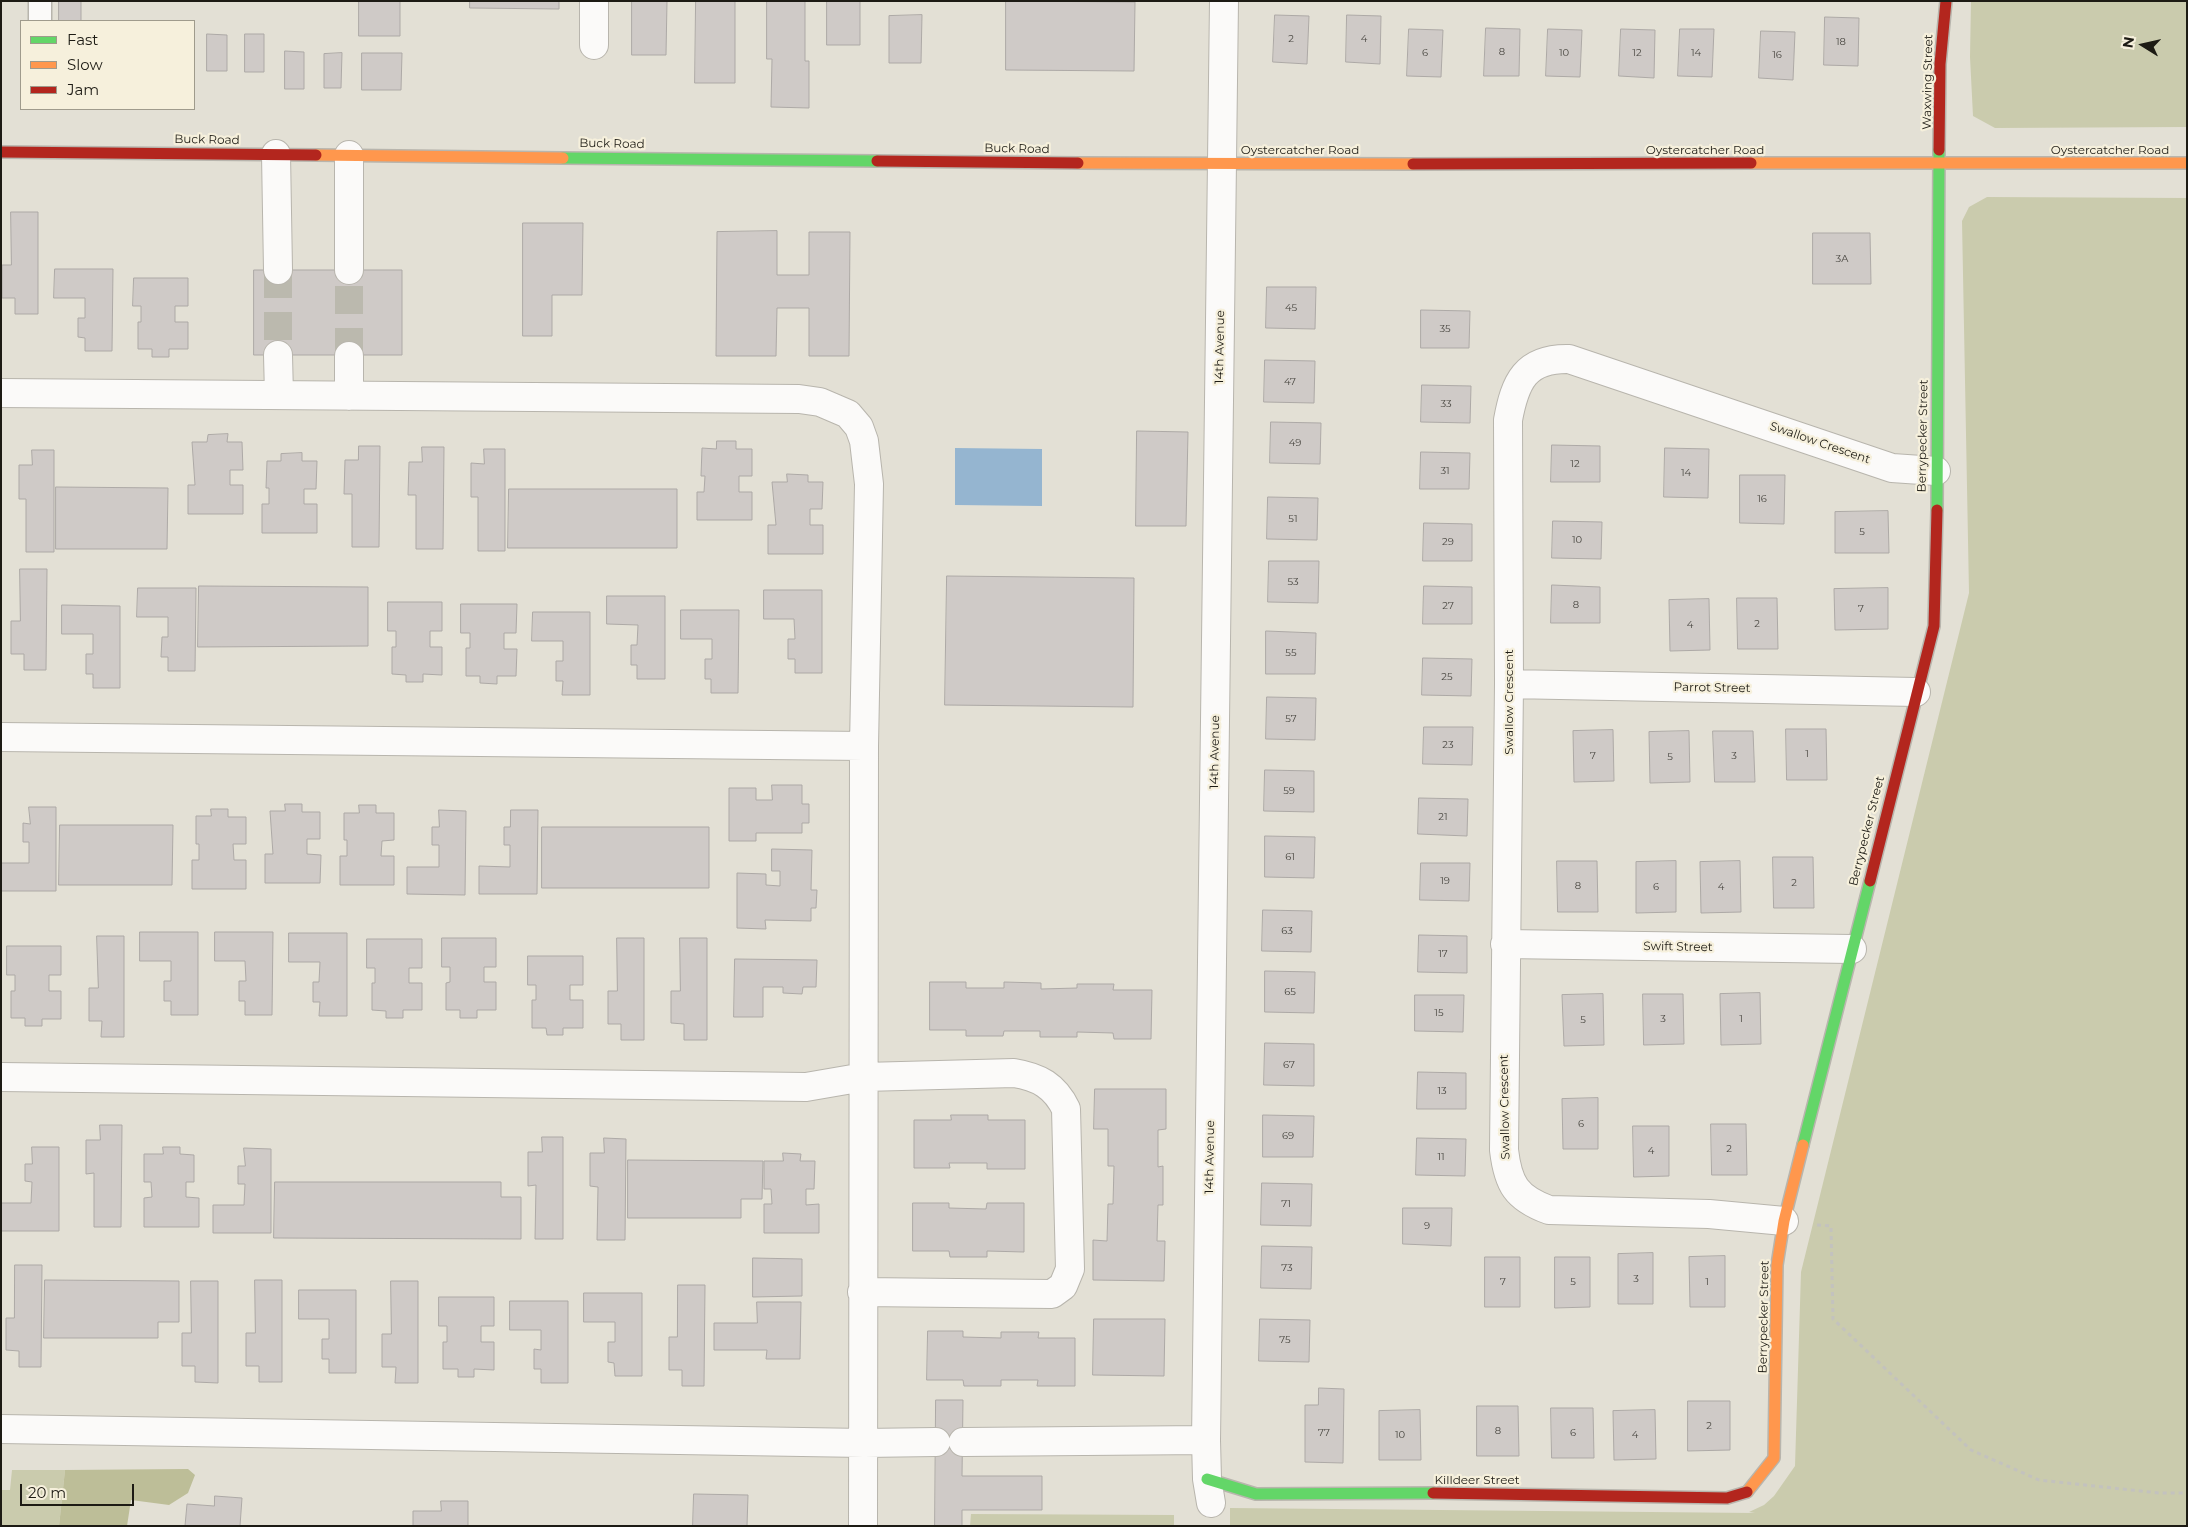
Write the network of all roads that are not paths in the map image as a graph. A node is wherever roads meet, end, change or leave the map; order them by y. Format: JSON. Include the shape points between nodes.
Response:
{"nodes":[{"id":1,"x":40,"y":1,"type":"edge"},
{"id":2,"x":594,"y":1,"type":"edge"},
{"id":3,"x":1224,"y":1,"type":"edge"},
{"id":4,"x":1946,"y":1,"type":"edge"},
{"id":5,"x":40,"y":20,"type":"edge"},
{"id":6,"x":594,"y":45,"type":"dead end"},
{"id":7,"x":1,"y":152,"type":"edge"},
{"id":8,"x":276,"y":154,"type":"junction"},
{"id":9,"x":349,"y":156,"type":"junction"},
{"id":10,"x":1940,"y":163,"type":"junction"},
{"id":11,"x":1223,"y":164,"type":"junction"},
{"id":12,"x":2187,"y":164,"type":"edge"},
{"id":13,"x":278,"y":270,"type":"tunnel mouth"},
{"id":14,"x":349,"y":270,"type":"tunnel mouth"},
{"id":15,"x":278,"y":356,"type":"tunnel mouth"},
{"id":16,"x":349,"y":356,"type":"tunnel mouth"},
{"id":17,"x":1,"y":393,"type":"edge"},
{"id":18,"x":279,"y":395,"type":"junction"},
{"id":19,"x":349,"y":396,"type":"junction"},
{"id":20,"x":1936,"y":471,"type":"junction"},
{"id":21,"x":1509,"y":684,"type":"junction"},
{"id":22,"x":1916,"y":692,"type":"junction"},
{"id":23,"x":1,"y":738,"type":"edge"},
{"id":24,"x":864,"y":746,"type":"junction"},
{"id":25,"x":1505,"y":944,"type":"junction"},
{"id":26,"x":1852,"y":949,"type":"junction"},
{"id":27,"x":1,"y":1077,"type":"edge"},
{"id":28,"x":864,"y":1077,"type":"junction"},
{"id":29,"x":1784,"y":1221,"type":"junction"},
{"id":30,"x":862,"y":1292,"type":"junction"},
{"id":31,"x":1,"y":1429,"type":"edge"},
{"id":32,"x":1206,"y":1440,"type":"junction"},
{"id":33,"x":936,"y":1442,"type":"dead end"},
{"id":34,"x":963,"y":1442,"type":"dead end"},
{"id":35,"x":864,"y":1443,"type":"junction"},
{"id":36,"x":1209,"y":1491,"type":"joint"},
{"id":37,"x":1748,"y":1492,"type":"joint"},
{"id":38,"x":863,"y":1526,"type":"edge"}],
"edges":[{"from":1,"to":5,"type":"lane"},
{"from":2,"to":6,"type":"street"},
{"from":3,"to":11,"type":"street","name":"14th Avenue"},
{"from":4,"to":10,"type":"street","name":"Waxwing Street","via":[[1940,64]]},
{"from":7,"to":8,"type":"street","name":"Buck Road"},
{"from":8,"to":9,"type":"street","name":"Buck Road"},
{"from":8,"to":13,"type":"street"},
{"from":9,"to":11,"type":"street","name":"Buck Road"},
{"from":9,"to":14,"type":"street"},
{"from":10,"to":11,"type":"street","name":"Oystercatcher Road"},
{"from":10,"to":12,"type":"street","name":"Oystercatcher Road"},
{"from":10,"to":20,"type":"street","name":"Berrypecker Street"},
{"from":11,"to":32,"type":"street","name":"14th Avenue"},
{"from":15,"to":18,"type":"street"},
{"from":16,"to":19,"type":"street"},
{"from":17,"to":18,"type":"street"},
{"from":18,"to":19,"type":"street"},
{"from":19,"to":24,"type":"street","via":[[799,399],[820,402],[848,414],[859,427],[864,441],[869,484]]},
{"from":20,"to":21,"type":"street","name":"Swallow Crescent","via":[[1892,468],[1569,359],[1552,358],[1526,373],[1516,385],[1508,420]]},
{"from":20,"to":22,"type":"street","name":"Berrypecker Street","via":[[1934,626]]},
{"from":21,"to":22,"type":"street","name":"Parrot Street"},
{"from":21,"to":25,"type":"street","name":"Swallow Crescent"},
{"from":22,"to":26,"type":"street","name":"Berrypecker Street"},
{"from":23,"to":24,"type":"street"},
{"from":24,"to":28,"type":"street"},
{"from":25,"to":26,"type":"street","name":"Swift Street"},
{"from":25,"to":29,"type":"street","name":"Swallow Crescent","via":[[1504,1150],[1507,1174],[1517,1190],[1532,1204],[1549,1210],[1709,1214]]},
{"from":26,"to":29,"type":"street","name":"Berrypecker Street"},
{"from":27,"to":28,"type":"street","via":[[806,1087]]},
{"from":28,"to":30,"type":"street"},
{"from":28,"to":30,"type":"street","via":[[1014,1073],[1038,1078],[1049,1085],[1060,1096],[1066,1109],[1070,1269],[1063,1286],[1052,1294]]},
{"from":29,"to":37,"type":"street","name":"Berrypecker Street","via":[[1777,1266],[1774,1458]]},
{"from":30,"to":35,"type":"street"},
{"from":31,"to":35,"type":"street"},
{"from":32,"to":34,"type":"street"},
{"from":32,"to":36,"type":"street","name":"14th Avenue"},
{"from":33,"to":35,"type":"street"},
{"from":35,"to":38,"type":"street"},
{"from":36,"to":37,"type":"street","name":"Killdeer Street","via":[[1727,1498]]}]}
